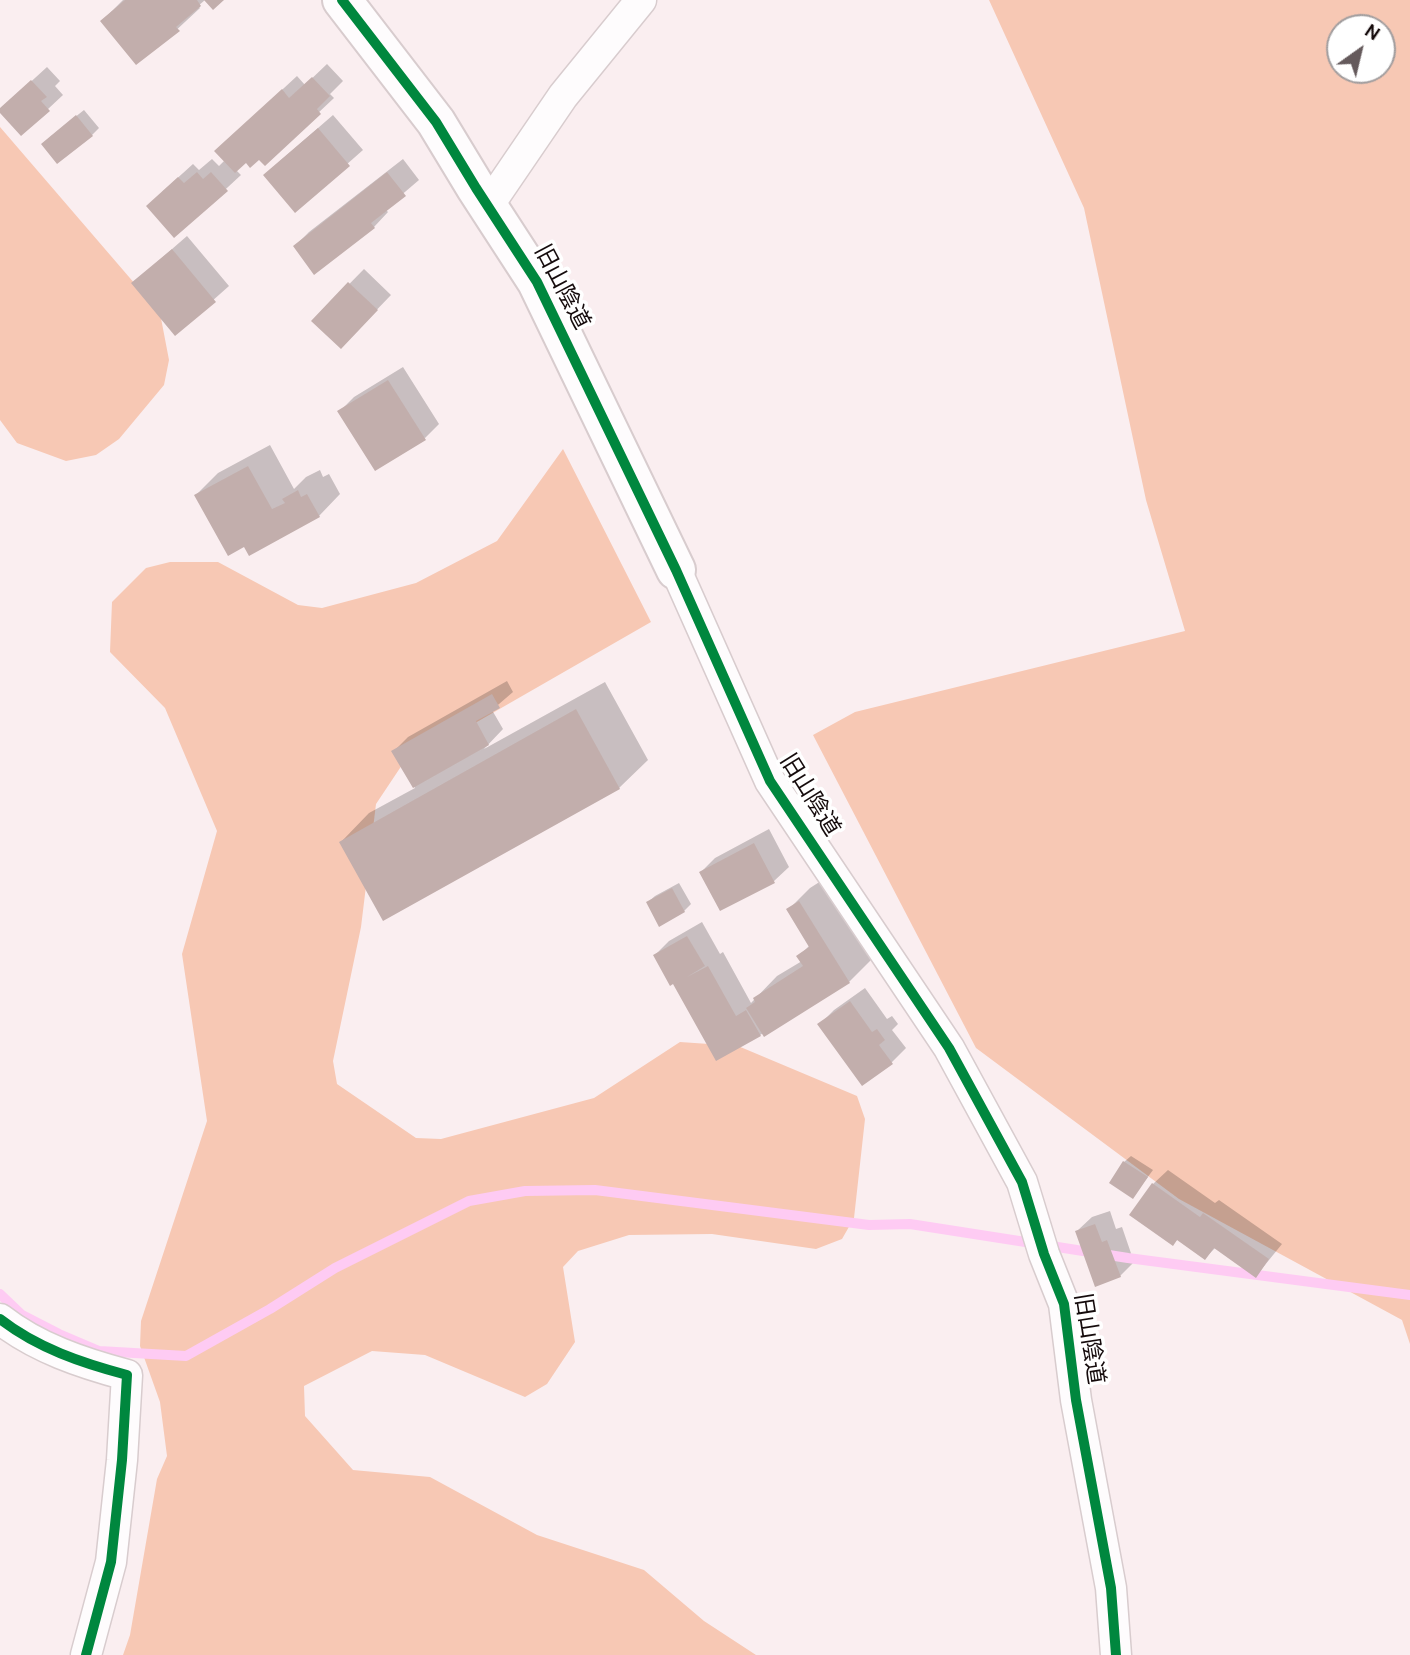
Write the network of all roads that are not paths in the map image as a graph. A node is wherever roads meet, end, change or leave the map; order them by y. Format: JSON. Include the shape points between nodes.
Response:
{"nodes":[{"id":1,"x":342,"y":0,"type":"edge"},
{"id":2,"x":641,"y":0,"type":"edge"},
{"id":3,"x":488,"y":206,"type":"junction"},
{"id":4,"x":676,"y":570,"type":"joint"},
{"id":5,"x":0,"y":1319,"type":"edge"},
{"id":6,"x":86,"y":1655,"type":"edge"},
{"id":7,"x":1116,"y":1655,"type":"edge"}],
"edges":[{"from":1,"to":3,"type":"street","name":"旧山陰道","via":[[436,122]]},
{"from":2,"to":3,"type":"street","via":[[563,96]]},
{"from":3,"to":4,"type":"street","name":"旧山陰道","via":[[537,282]]},
{"from":4,"to":7,"type":"street","name":"旧山陰道","via":[[770,781],[948,1048],[1022,1182],[1064,1304],[1076,1400],[1111,1588]]},
{"from":5,"to":6,"type":"street","via":[[18,1334],[80,1363],[127,1375],[111,1562]]}]}
